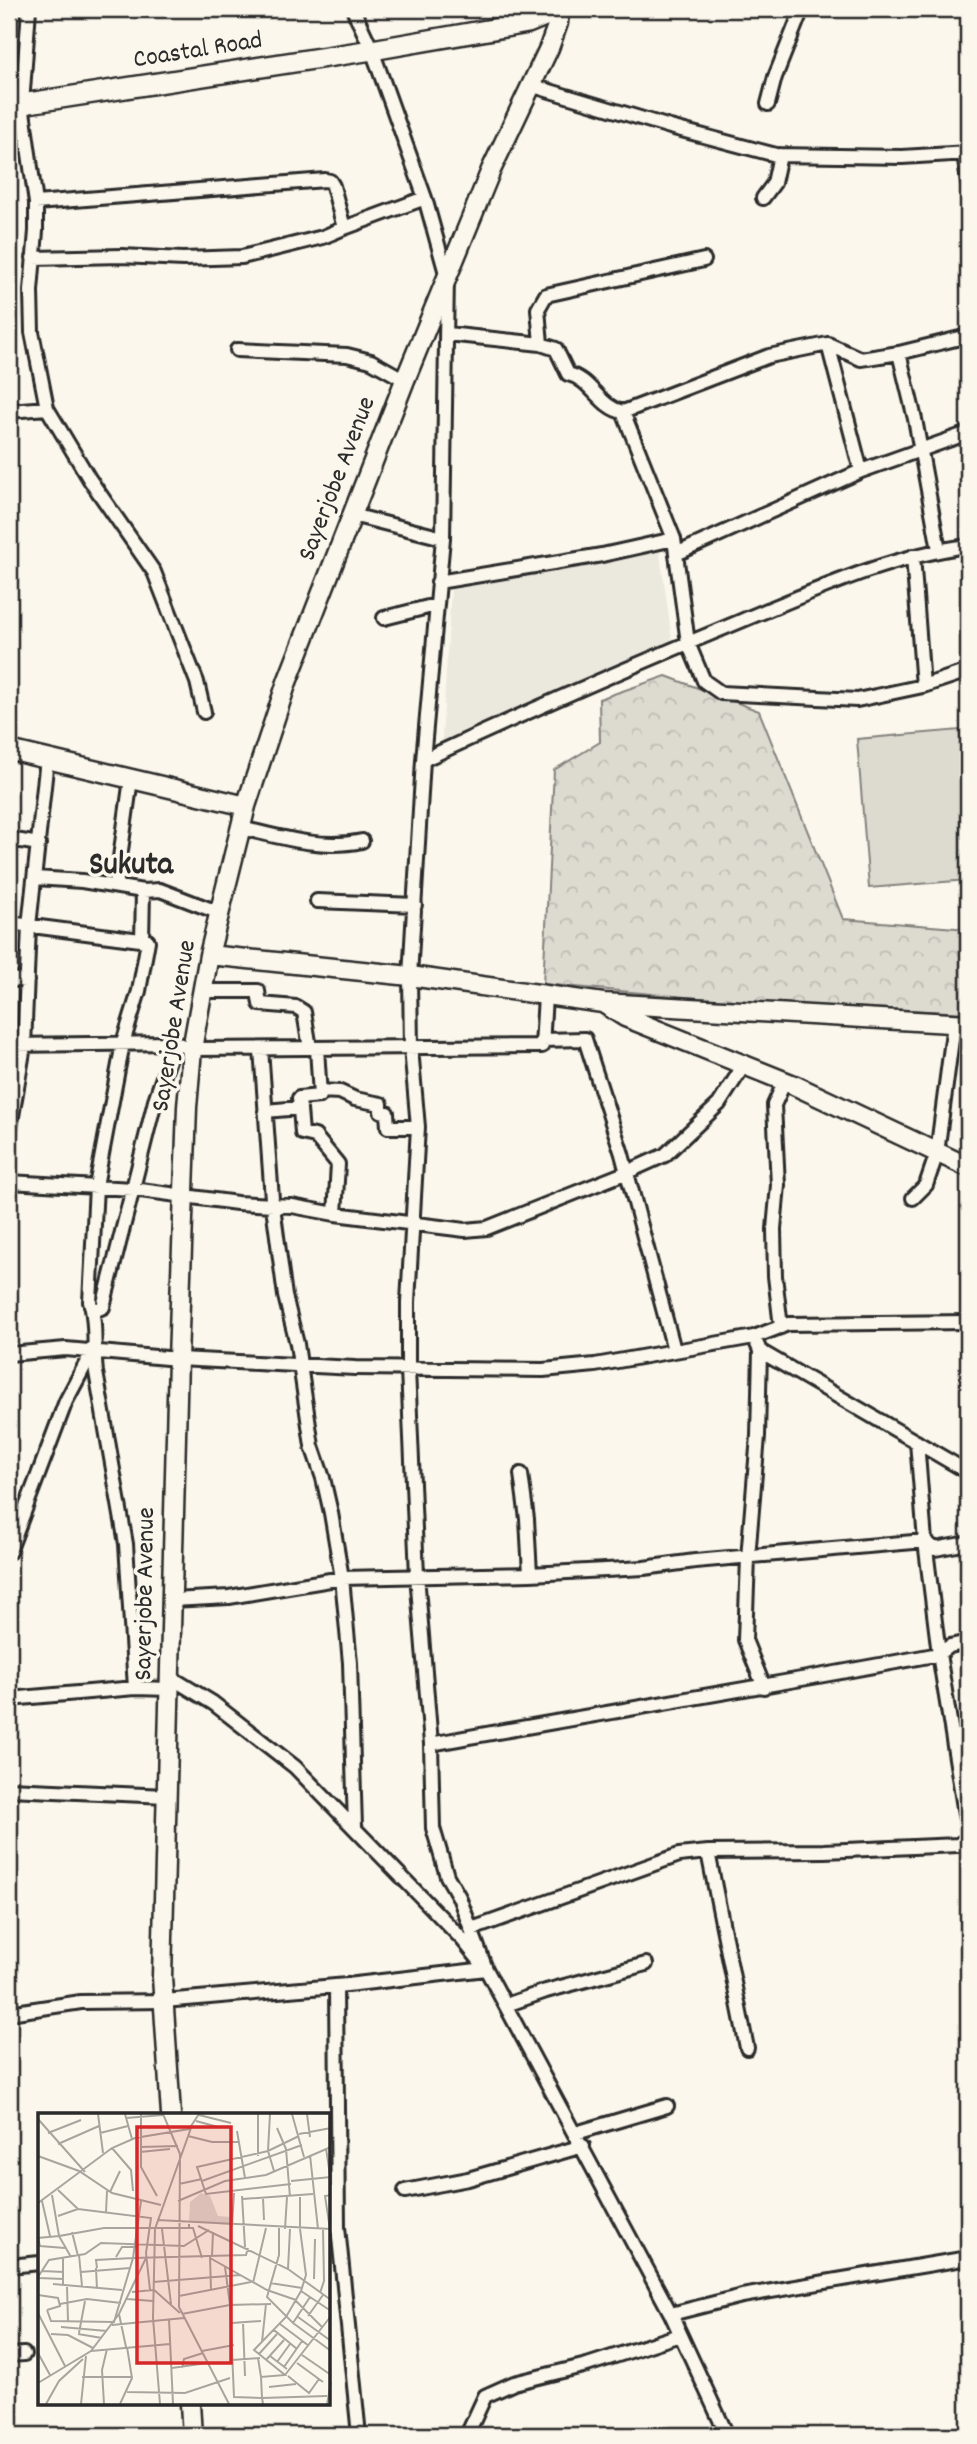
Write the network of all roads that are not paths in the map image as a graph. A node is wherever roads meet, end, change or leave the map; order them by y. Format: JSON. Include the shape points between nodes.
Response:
{"nodes":[{"id":1,"x":29,"y":9,"type":"edge"},
{"id":2,"x":353,"y":9,"type":"edge"},
{"id":3,"x":802,"y":9,"type":"edge"},
{"id":4,"x":561,"y":10,"type":"edge"},
{"id":5,"x":372,"y":50,"type":"junction"},
{"id":6,"x":530,"y":85,"type":"junction"},
{"id":7,"x":768,"y":104,"type":"dead end"},
{"id":8,"x":15,"y":105,"type":"edge"},
{"id":9,"x":966,"y":153,"type":"edge"},
{"id":10,"x":780,"y":155,"type":"junction"},
{"id":11,"x":968,"y":184,"type":"edge"},
{"id":12,"x":425,"y":198,"type":"junction"},
{"id":13,"x":763,"y":198,"type":"dead end"},
{"id":14,"x":36,"y":203,"type":"junction"},
{"id":15,"x":344,"y":228,"type":"junction"},
{"id":16,"x":33,"y":258,"type":"junction"},
{"id":17,"x":704,"y":260,"type":"dead end"},
{"id":18,"x":447,"y":278,"type":"junction"},
{"id":19,"x":447,"y":334,"type":"junction"},
{"id":20,"x":968,"y":336,"type":"edge"},
{"id":21,"x":541,"y":344,"type":"junction"},
{"id":22,"x":828,"y":344,"type":"junction"},
{"id":23,"x":237,"y":350,"type":"dead end"},
{"id":24,"x":900,"y":353,"type":"junction"},
{"id":25,"x":405,"y":380,"type":"junction"},
{"id":26,"x":47,"y":408,"type":"junction"},
{"id":27,"x":9,"y":411,"type":"edge"},
{"id":28,"x":623,"y":412,"type":"junction"},
{"id":29,"x":968,"y":433,"type":"edge"},
{"id":30,"x":919,"y":449,"type":"junction"},
{"id":31,"x":862,"y":471,"type":"junction"},
{"id":32,"x":352,"y":514,"type":"junction"},
{"id":33,"x":443,"y":538,"type":"junction"},
{"id":34,"x":674,"y":539,"type":"junction"},
{"id":35,"x":968,"y":547,"type":"edge"},
{"id":36,"x":939,"y":550,"type":"junction"},
{"id":37,"x":676,"y":554,"type":"junction"},
{"id":38,"x":913,"y":556,"type":"junction"},
{"id":39,"x":438,"y":582,"type":"junction"},
{"id":40,"x":436,"y":605,"type":"junction"},
{"id":41,"x":384,"y":618,"type":"dead end"},
{"id":42,"x":688,"y":643,"type":"junction"},
{"id":43,"x":968,"y":671,"type":"edge"},
{"id":44,"x":923,"y":686,"type":"junction"},
{"id":45,"x":204,"y":712,"type":"dead end"},
{"id":46,"x":9,"y":750,"type":"edge"},
{"id":47,"x":47,"y":758,"type":"junction"},
{"id":48,"x":423,"y":760,"type":"junction"},
{"id":49,"x":131,"y":779,"type":"junction"},
{"id":50,"x":246,"y":806,"type":"junction"},
{"id":51,"x":241,"y":828,"type":"junction"},
{"id":52,"x":9,"y":839,"type":"edge"},
{"id":53,"x":362,"y":841,"type":"dead end"},
{"id":54,"x":39,"y":844,"type":"junction"},
{"id":55,"x":35,"y":878,"type":"junction"},
{"id":56,"x":116,"y":886,"type":"junction"},
{"id":57,"x":143,"y":891,"type":"junction"},
{"id":58,"x":317,"y":901,"type":"dead end"},
{"id":59,"x":415,"y":905,"type":"junction"},
{"id":60,"x":220,"y":913,"type":"junction"},
{"id":61,"x":9,"y":923,"type":"edge"},
{"id":62,"x":29,"y":926,"type":"junction"},
{"id":63,"x":142,"y":941,"type":"junction"},
{"id":64,"x":209,"y":955,"type":"junction"},
{"id":65,"x":410,"y":976,"type":"junction"},
{"id":66,"x":9,"y":979,"type":"edge"},
{"id":67,"x":27,"y":981,"type":"junction"},
{"id":68,"x":203,"y":991,"type":"junction"},
{"id":69,"x":545,"y":996,"type":"junction"},
{"id":70,"x":603,"y":1003,"type":"junction"},
{"id":71,"x":961,"y":1024,"type":"edge"},
{"id":72,"x":542,"y":1040,"type":"junction"},
{"id":73,"x":124,"y":1043,"type":"junction"},
{"id":74,"x":9,"y":1045,"type":"edge"},
{"id":75,"x":24,"y":1046,"type":"junction"},
{"id":76,"x":183,"y":1046,"type":"junction"},
{"id":77,"x":314,"y":1048,"type":"junction"},
{"id":78,"x":411,"y":1048,"type":"junction"},
{"id":79,"x":261,"y":1049,"type":"junction"},
{"id":80,"x":744,"y":1065,"type":"junction"},
{"id":81,"x":785,"y":1082,"type":"junction"},
{"id":82,"x":320,"y":1091,"type":"junction"},
{"id":83,"x":300,"y":1108,"type":"junction"},
{"id":84,"x":265,"y":1111,"type":"junction"},
{"id":85,"x":418,"y":1127,"type":"junction"},
{"id":86,"x":9,"y":1134,"type":"edge"},
{"id":87,"x":937,"y":1153,"type":"junction"},
{"id":88,"x":968,"y":1167,"type":"edge"},
{"id":89,"x":625,"y":1173,"type":"junction"},
{"id":90,"x":9,"y":1182,"type":"edge"},
{"id":91,"x":96,"y":1186,"type":"junction"},
{"id":92,"x":133,"y":1189,"type":"junction"},
{"id":93,"x":183,"y":1197,"type":"junction"},
{"id":94,"x":913,"y":1198,"type":"dead end"},
{"id":95,"x":273,"y":1205,"type":"junction"},
{"id":96,"x":335,"y":1214,"type":"junction"},
{"id":97,"x":411,"y":1223,"type":"junction"},
{"id":98,"x":94,"y":1311,"type":"junction"},
{"id":99,"x":968,"y":1322,"type":"edge"},
{"id":100,"x":781,"y":1327,"type":"junction"},
{"id":101,"x":754,"y":1337,"type":"junction"},
{"id":102,"x":93,"y":1350,"type":"junction"},
{"id":103,"x":674,"y":1350,"type":"junction"},
{"id":104,"x":760,"y":1351,"type":"junction"},
{"id":105,"x":9,"y":1354,"type":"edge"},
{"id":106,"x":177,"y":1360,"type":"junction"},
{"id":107,"x":300,"y":1364,"type":"junction"},
{"id":108,"x":408,"y":1368,"type":"junction"},
{"id":109,"x":917,"y":1442,"type":"junction"},
{"id":110,"x":968,"y":1472,"type":"edge"},
{"id":111,"x":522,"y":1474,"type":"dead end"},
{"id":112,"x":925,"y":1541,"type":"junction"},
{"id":113,"x":968,"y":1543,"type":"edge"},
{"id":114,"x":9,"y":1552,"type":"edge"},
{"id":115,"x":748,"y":1558,"type":"junction"},
{"id":116,"x":530,"y":1574,"type":"junction"},
{"id":117,"x":417,"y":1575,"type":"junction"},
{"id":118,"x":342,"y":1578,"type":"junction"},
{"id":119,"x":172,"y":1600,"type":"junction"},
{"id":120,"x":968,"y":1642,"type":"edge"},
{"id":121,"x":939,"y":1654,"type":"junction"},
{"id":122,"x":170,"y":1683,"type":"junction"},
{"id":123,"x":764,"y":1687,"type":"junction"},
{"id":124,"x":135,"y":1688,"type":"junction"},
{"id":125,"x":9,"y":1699,"type":"edge"},
{"id":126,"x":431,"y":1744,"type":"junction"},
{"id":127,"x":9,"y":1790,"type":"edge"},
{"id":128,"x":167,"y":1796,"type":"junction"},
{"id":129,"x":355,"y":1828,"type":"junction"},
{"id":130,"x":968,"y":1832,"type":"edge"},
{"id":131,"x":968,"y":1838,"type":"edge"},
{"id":132,"x":708,"y":1852,"type":"junction"},
{"id":133,"x":472,"y":1929,"type":"junction"},
{"id":134,"x":646,"y":1964,"type":"dead end"},
{"id":135,"x":486,"y":1969,"type":"junction"},
{"id":136,"x":336,"y":1986,"type":"junction"},
{"id":137,"x":164,"y":2001,"type":"junction"},
{"id":138,"x":506,"y":2005,"type":"junction"},
{"id":139,"x":9,"y":2013,"type":"edge"},
{"id":140,"x":747,"y":2048,"type":"dead end"},
{"id":141,"x":667,"y":2106,"type":"dead end"},
{"id":142,"x":171,"y":2113,"type":"edge"},
{"id":143,"x":576,"y":2133,"type":"junction"},
{"id":144,"x":583,"y":2146,"type":"junction"},
{"id":145,"x":405,"y":2191,"type":"dead end"},
{"id":146,"x":334,"y":2240,"type":"edge"},
{"id":147,"x":968,"y":2258,"type":"edge"},
{"id":148,"x":38,"y":2263,"type":"edge"},
{"id":149,"x":9,"y":2266,"type":"edge"},
{"id":150,"x":671,"y":2314,"type":"junction"},
{"id":151,"x":680,"y":2335,"type":"junction"},
{"id":152,"x":24,"y":2354,"type":"dead end"},
{"id":153,"x":9,"y":2355,"type":"edge"},
{"id":154,"x":190,"y":2406,"type":"edge"},
{"id":155,"x":192,"y":2435,"type":"edge"},
{"id":156,"x":359,"y":2435,"type":"edge"},
{"id":157,"x":467,"y":2435,"type":"edge"},
{"id":158,"x":727,"y":2435,"type":"edge"}],
"edges":[{"from":1,"to":8,"type":"street"},
{"from":2,"to":5,"type":"street"},
{"from":3,"to":7,"type":"street"},
{"from":4,"to":5,"type":"main road","name":"Coastal Road","via":[[528,23]]},
{"from":4,"to":6,"type":"street","name":"Sayerjobe Avenue","via":[[554,37]]},
{"from":5,"to":8,"type":"main road","name":"Coastal Road"},
{"from":5,"to":12,"type":"street"},
{"from":6,"to":10,"type":"street"},
{"from":6,"to":18,"type":"street","name":"Sayerjobe Avenue"},
{"from":8,"to":14,"type":"street"},
{"from":9,"to":10,"type":"street"},
{"from":9,"to":11,"type":"street"},
{"from":10,"to":13,"type":"street","via":[[774,183]]},
{"from":12,"to":15,"type":"street"},
{"from":12,"to":18,"type":"street"},
{"from":14,"to":15,"type":"street","via":[[325,180],[333,186]]},
{"from":14,"to":16,"type":"street"},
{"from":15,"to":16,"type":"street","via":[[242,257]]},
{"from":16,"to":26,"type":"street","via":[[32,332]]},
{"from":17,"to":21,"type":"street","via":[[546,295],[538,309]]},
{"from":18,"to":19,"type":"street"},
{"from":18,"to":25,"type":"street","name":"Sayerjobe Avenue"},
{"from":19,"to":21,"type":"street"},
{"from":19,"to":33,"type":"street"},
{"from":20,"to":24,"type":"street"},
{"from":21,"to":28,"type":"street","via":[[556,349],[568,374],[578,376],[609,407]]},
{"from":22,"to":24,"type":"street","via":[[860,359]]},
{"from":22,"to":28,"type":"street","via":[[769,356]]},
{"from":22,"to":31,"type":"street"},
{"from":23,"to":25,"type":"street","via":[[347,355],[371,361]]},
{"from":24,"to":30,"type":"street"},
{"from":25,"to":32,"type":"street","name":"Sayerjobe Avenue"},
{"from":26,"to":27,"type":"street"},
{"from":26,"to":45,"type":"street","via":[[154,572]]},
{"from":28,"to":34,"type":"street"},
{"from":29,"to":30,"type":"street"},
{"from":30,"to":31,"type":"street"},
{"from":30,"to":36,"type":"street"},
{"from":31,"to":37,"type":"street"},
{"from":32,"to":33,"type":"street"},
{"from":32,"to":50,"type":"street","name":"Sayerjobe Avenue","via":[[287,682]]},
{"from":33,"to":39,"type":"street"},
{"from":34,"to":37,"type":"street"},
{"from":34,"to":39,"type":"street"},
{"from":35,"to":36,"type":"street"},
{"from":36,"to":38,"type":"street"},
{"from":37,"to":42,"type":"street"},
{"from":38,"to":42,"type":"street","via":[[823,587]]},
{"from":38,"to":44,"type":"street"},
{"from":39,"to":40,"type":"street"},
{"from":40,"to":41,"type":"street"},
{"from":40,"to":48,"type":"street"},
{"from":42,"to":44,"type":"street","via":[[704,681],[721,693],[857,700]]},
{"from":42,"to":48,"type":"street"},
{"from":43,"to":44,"type":"street"},
{"from":46,"to":47,"type":"street"},
{"from":47,"to":49,"type":"street"},
{"from":47,"to":54,"type":"street"},
{"from":48,"to":59,"type":"street"},
{"from":49,"to":50,"type":"street"},
{"from":49,"to":56,"type":"street"},
{"from":50,"to":51,"type":"street","name":"Sayerjobe Avenue"},
{"from":51,"to":53,"type":"street","via":[[313,844]]},
{"from":51,"to":60,"type":"street","name":"Sayerjobe Avenue"},
{"from":52,"to":54,"type":"street"},
{"from":54,"to":55,"type":"street"},
{"from":55,"to":56,"type":"street"},
{"from":55,"to":62,"type":"street"},
{"from":56,"to":57,"type":"street"},
{"from":57,"to":60,"type":"street","via":[[160,890]]},
{"from":57,"to":63,"type":"street"},
{"from":58,"to":59,"type":"street"},
{"from":59,"to":65,"type":"street"},
{"from":60,"to":64,"type":"street","name":"Sayerjobe Avenue"},
{"from":61,"to":62,"type":"street"},
{"from":62,"to":63,"type":"street"},
{"from":62,"to":67,"type":"street"},
{"from":63,"to":73,"type":"street","via":[[148,941]]},
{"from":64,"to":65,"type":"street"},
{"from":64,"to":68,"type":"street","name":"Sayerjobe Avenue"},
{"from":65,"to":69,"type":"street"},
{"from":65,"to":78,"type":"street"},
{"from":66,"to":67,"type":"street"},
{"from":67,"to":75,"type":"street"},
{"from":68,"to":76,"type":"street","name":"Sayerjobe Avenue"},
{"from":68,"to":77,"type":"street","via":[[258,991],[260,1004],[296,1007],[304,1012]]},
{"from":69,"to":70,"type":"street"},
{"from":69,"to":72,"type":"street"},
{"from":70,"to":71,"type":"street"},
{"from":70,"to":80,"type":"street","via":[[625,1017]]},
{"from":71,"to":87,"type":"street"},
{"from":72,"to":78,"type":"street","via":[[542,1046]]},
{"from":72,"to":89,"type":"street","via":[[585,1039]]},
{"from":73,"to":75,"type":"street"},
{"from":73,"to":76,"type":"street"},
{"from":73,"to":91,"type":"street"},
{"from":74,"to":75,"type":"street"},
{"from":75,"to":86,"type":"street"},
{"from":76,"to":79,"type":"street"},
{"from":76,"to":92,"type":"street","via":[[156,1097]]},
{"from":76,"to":93,"type":"street","name":"Sayerjobe Avenue","via":[[187,1107]]},
{"from":77,"to":78,"type":"street"},
{"from":77,"to":79,"type":"street"},
{"from":77,"to":82,"type":"street"},
{"from":78,"to":85,"type":"street"},
{"from":79,"to":84,"type":"street"},
{"from":80,"to":81,"type":"street"},
{"from":80,"to":89,"type":"street","via":[[719,1104],[665,1155]]},
{"from":81,"to":87,"type":"street"},
{"from":81,"to":100,"type":"street","via":[[774,1105],[778,1185],[775,1276]]},
{"from":82,"to":83,"type":"street","via":[[320,1096],[299,1098]]},
{"from":82,"to":85,"type":"street","via":[[381,1104],[388,1127]]},
{"from":83,"to":84,"type":"street"},
{"from":83,"to":96,"type":"street","via":[[302,1133],[315,1136],[338,1164]]},
{"from":84,"to":95,"type":"street"},
{"from":85,"to":97,"type":"street"},
{"from":87,"to":88,"type":"street"},
{"from":87,"to":94,"type":"street","via":[[926,1185]]},
{"from":89,"to":97,"type":"street","via":[[487,1228]]},
{"from":89,"to":103,"type":"street"},
{"from":90,"to":91,"type":"street"},
{"from":91,"to":92,"type":"street"},
{"from":91,"to":98,"type":"street","via":[[90,1302]]},
{"from":92,"to":93,"type":"street"},
{"from":92,"to":98,"type":"street","via":[[103,1307]]},
{"from":93,"to":95,"type":"street"},
{"from":93,"to":106,"type":"street","name":"Sayerjobe Avenue"},
{"from":95,"to":96,"type":"street"},
{"from":95,"to":107,"type":"street"},
{"from":96,"to":97,"type":"street"},
{"from":97,"to":108,"type":"street"},
{"from":98,"to":102,"type":"street"},
{"from":99,"to":100,"type":"street"},
{"from":100,"to":101,"type":"street"},
{"from":101,"to":103,"type":"street"},
{"from":101,"to":104,"type":"street"},
{"from":102,"to":105,"type":"street"},
{"from":102,"to":106,"type":"street"},
{"from":102,"to":114,"type":"street","via":[[66,1402]]},
{"from":102,"to":124,"type":"street","via":[[126,1544]]},
{"from":103,"to":108,"type":"street","via":[[543,1370]]},
{"from":104,"to":109,"type":"street"},
{"from":104,"to":115,"type":"street"},
{"from":106,"to":107,"type":"street"},
{"from":106,"to":119,"type":"street","name":"Sayerjobe Avenue"},
{"from":107,"to":108,"type":"street"},
{"from":107,"to":118,"type":"street","via":[[312,1447],[323,1478]]},
{"from":108,"to":117,"type":"street"},
{"from":109,"to":110,"type":"street"},
{"from":109,"to":112,"type":"street"},
{"from":111,"to":116,"type":"street"},
{"from":112,"to":113,"type":"street","via":[[935,1549]]},
{"from":112,"to":115,"type":"street"},
{"from":112,"to":121,"type":"street"},
{"from":115,"to":116,"type":"street"},
{"from":115,"to":123,"type":"street","via":[[745,1640]]},
{"from":116,"to":117,"type":"street"},
{"from":117,"to":118,"type":"street"},
{"from":117,"to":126,"type":"street"},
{"from":118,"to":119,"type":"street","via":[[229,1597]]},
{"from":118,"to":129,"type":"street","via":[[350,1663]]},
{"from":119,"to":122,"type":"street","name":"Sayerjobe Avenue"},
{"from":120,"to":121,"type":"street"},
{"from":121,"to":123,"type":"street"},
{"from":121,"to":130,"type":"street"},
{"from":122,"to":124,"type":"street"},
{"from":122,"to":128,"type":"street","name":"Sayerjobe Avenue"},
{"from":122,"to":129,"type":"street","via":[[213,1703],[258,1735]]},
{"from":123,"to":126,"type":"street"},
{"from":124,"to":125,"type":"street"},
{"from":126,"to":133,"type":"street","via":[[433,1828],[447,1876]]},
{"from":127,"to":128,"type":"street"},
{"from":128,"to":137,"type":"street","name":"Sayerjobe Avenue"},
{"from":129,"to":135,"type":"street","via":[[462,1938]]},
{"from":131,"to":132,"type":"street","via":[[958,1845]]},
{"from":132,"to":133,"type":"street","via":[[679,1855]]},
{"from":132,"to":140,"type":"street"},
{"from":133,"to":135,"type":"street"},
{"from":134,"to":138,"type":"street"},
{"from":135,"to":136,"type":"street"},
{"from":135,"to":138,"type":"street"},
{"from":136,"to":137,"type":"street"},
{"from":136,"to":146,"type":"street"},
{"from":137,"to":139,"type":"street","via":[[81,2002]]},
{"from":137,"to":142,"type":"street","name":"Sayerjobe Avenue"},
{"from":138,"to":143,"type":"street"},
{"from":141,"to":143,"type":"street"},
{"from":143,"to":144,"type":"street"},
{"from":144,"to":145,"type":"street","via":[[468,2179]]},
{"from":144,"to":150,"type":"street"},
{"from":146,"to":156,"type":"street"},
{"from":147,"to":150,"type":"street","via":[[742,2296]]},
{"from":148,"to":149,"type":"street"},
{"from":150,"to":151,"type":"street"},
{"from":151,"to":157,"type":"street","via":[[514,2383],[485,2396]]},
{"from":151,"to":158,"type":"street"},
{"from":152,"to":153,"type":"street"},
{"from":154,"to":155,"type":"street"}]}
